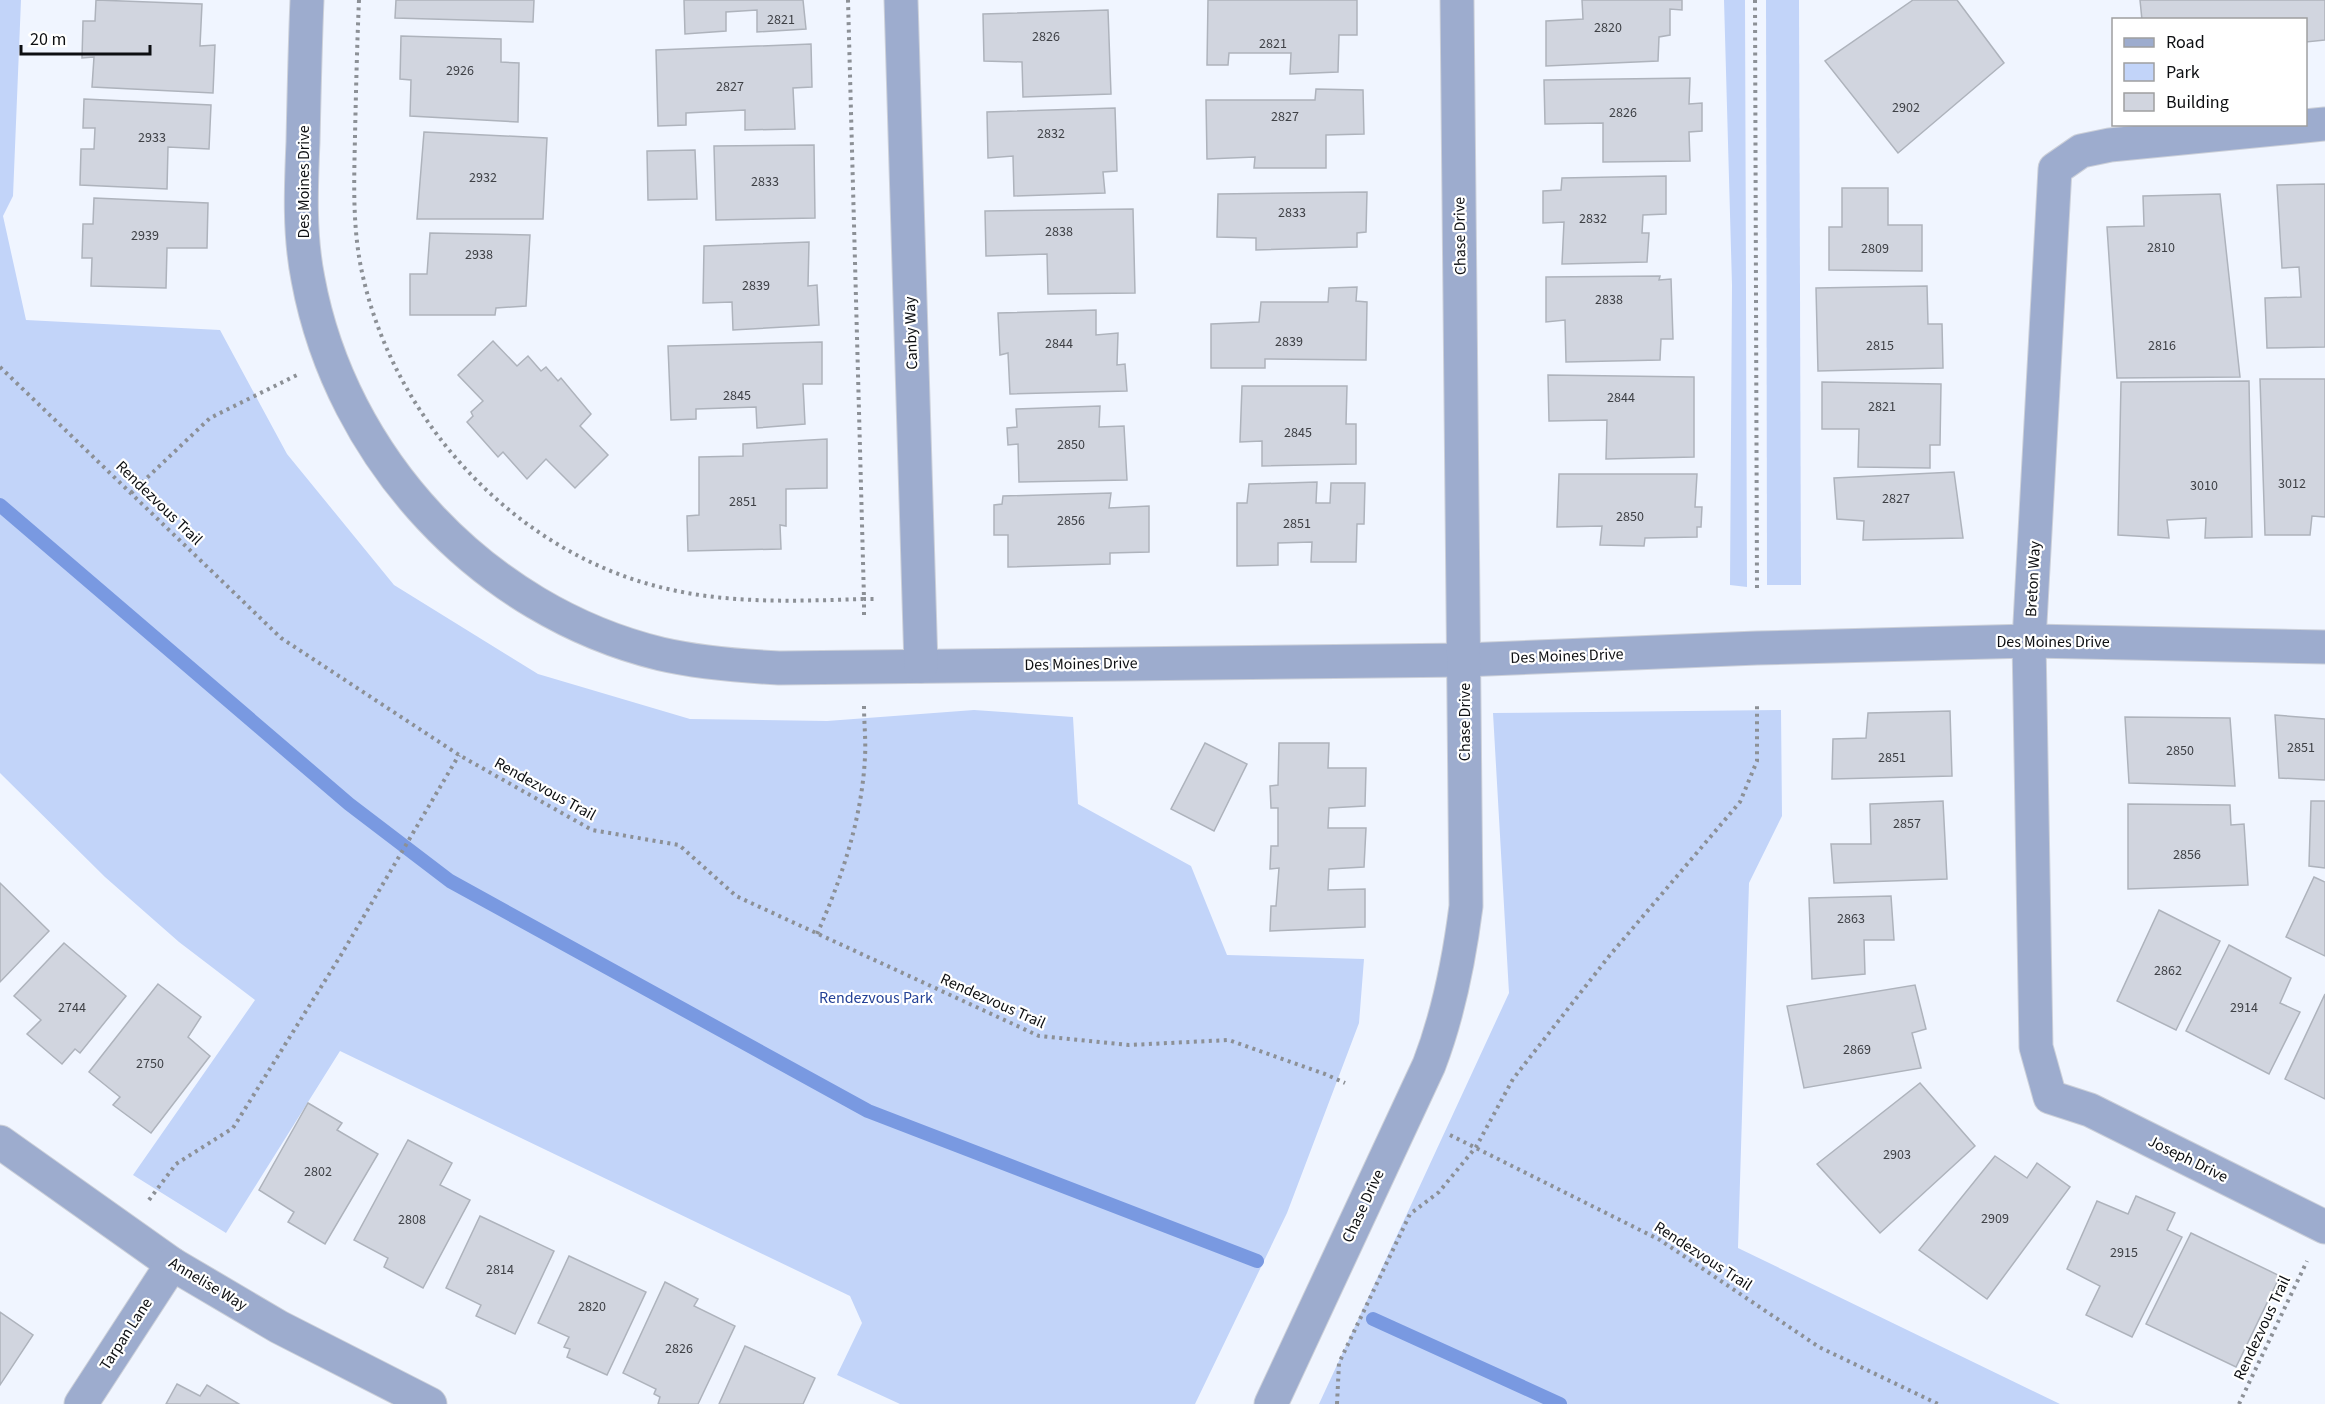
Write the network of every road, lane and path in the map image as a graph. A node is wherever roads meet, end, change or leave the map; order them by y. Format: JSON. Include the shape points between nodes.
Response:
{"nodes":[{"id":1,"x":307,"y":0,"type":"edge"},
{"id":2,"x":359,"y":0,"type":"edge"},
{"id":3,"x":848,"y":0,"type":"edge"},
{"id":4,"x":902,"y":0,"type":"edge"},
{"id":5,"x":1457,"y":0,"type":"edge"},
{"id":6,"x":1755,"y":0,"type":"edge"},
{"id":7,"x":2325,"y":124,"type":"edge"},
{"id":8,"x":2305,"y":126,"type":"edge"},
{"id":9,"x":2307,"y":126,"type":"edge"},
{"id":10,"x":331,"y":359,"type":"junction"},
{"id":11,"x":0,"y":367,"type":"edge"},
{"id":12,"x":131,"y":493,"type":"junction"},
{"id":13,"x":1757,"y":590,"type":"dead end"},
{"id":14,"x":864,"y":599,"type":"junction"},
{"id":15,"x":876,"y":600,"type":"dead end"},
{"id":16,"x":864,"y":615,"type":"dead end"},
{"id":17,"x":2029,"y":641,"type":"junction"},
{"id":18,"x":2325,"y":647,"type":"edge"},
{"id":19,"x":1464,"y":660,"type":"junction"},
{"id":20,"x":921,"y":666,"type":"junction"},
{"id":21,"x":864,"y":706,"type":"dead end"},
{"id":22,"x":1758,"y":706,"type":"dead end"},
{"id":23,"x":459,"y":755,"type":"junction"},
{"id":24,"x":817,"y":934,"type":"junction"},
{"id":25,"x":1346,"y":1083,"type":"dead end"},
{"id":26,"x":2050,"y":1097,"type":"joint"},
{"id":27,"x":1450,"y":1135,"type":"dead end"},
{"id":28,"x":0,"y":1142,"type":"edge"},
{"id":29,"x":1476,"y":1148,"type":"junction"},
{"id":30,"x":153,"y":1195,"type":"dead end"},
{"id":31,"x":2325,"y":1227,"type":"edge"},
{"id":32,"x":2306,"y":1262,"type":"dead end"},
{"id":33,"x":172,"y":1264,"type":"junction"},
{"id":34,"x":81,"y":1404,"type":"edge"},
{"id":35,"x":430,"y":1404,"type":"edge"},
{"id":36,"x":1270,"y":1404,"type":"edge"},
{"id":37,"x":1337,"y":1404,"type":"edge"},
{"id":38,"x":1938,"y":1404,"type":"edge"},
{"id":39,"x":2239,"y":1404,"type":"edge"}],
"edges":[{"from":1,"to":10,"type":"street","name":"Des Moines Drive","via":[[301,212],[307,278]]},
{"from":2,"to":14,"type":"path","via":[[353,210],[364,280],[386,349],[419,409],[460,464],[503,506],[563,547],[612,572],[666,589],[721,599]]},
{"from":3,"to":14,"type":"path"},
{"from":4,"to":20,"type":"street","name":"Canby Way"},
{"from":5,"to":19,"type":"street","name":"Chase Drive"},
{"from":6,"to":13,"type":"path"},
{"from":7,"to":9,"type":"street","name":"Breton Way"},
{"from":8,"to":17,"type":"street","name":"Breton Way","via":[[2110,145],[2081,151],[2055,169]]},
{"from":10,"to":12,"type":"path","via":[[210,418]]},
{"from":10,"to":20,"type":"street","name":"Des Moines Drive","via":[[349,403],[387,467],[464,553],[524,597],[590,631],[661,654],[734,666]]},
{"from":11,"to":12,"type":"path","name":"Rendezvous Trail"},
{"from":12,"to":23,"type":"path","name":"Rendezvous Trail","via":[[281,638]]},
{"from":14,"to":15,"type":"path"},
{"from":14,"to":16,"type":"path"},
{"from":17,"to":18,"type":"street","name":"Des Moines Drive"},
{"from":17,"to":19,"type":"street","name":"Des Moines Drive"},
{"from":17,"to":26,"type":"street","name":"Breton Way","via":[[2036,1047]]},
{"from":19,"to":20,"type":"street","name":"Des Moines Drive"},
{"from":19,"to":36,"type":"street","name":"Chase Drive","via":[[1466,906],[1459,963],[1441,1035]]},
{"from":21,"to":24,"type":"path","via":[[865,756],[854,831]]},
{"from":22,"to":29,"type":"path","via":[[1757,761],[1740,802],[1610,955],[1513,1079]]},
{"from":23,"to":24,"type":"path","name":"Rendezvous Trail","via":[[592,830],[679,845],[736,896]]},
{"from":23,"to":30,"type":"path","via":[[341,955],[232,1128],[176,1164]]},
{"from":24,"to":25,"type":"path","name":"Rendezvous Trail","via":[[1039,1036],[1129,1045],[1229,1040]]},
{"from":26,"to":31,"type":"street","name":"Joseph Drive","via":[[2090,1110]]},
{"from":27,"to":29,"type":"path","name":"Rendezvous Trail"},
{"from":28,"to":33,"type":"street","name":"Annelise Way"},
{"from":29,"to":37,"type":"path","via":[[1439,1192],[1410,1214],[1339,1363]]},
{"from":29,"to":38,"type":"path","name":"Rendezvous Trail","via":[[1660,1240],[1819,1347]]},
{"from":32,"to":39,"type":"path","name":"Rendezvous Trail"},
{"from":33,"to":34,"type":"street","name":"Tarpan Lane"},
{"from":33,"to":35,"type":"street","name":"Annelise Way","via":[[279,1327]]}]}
